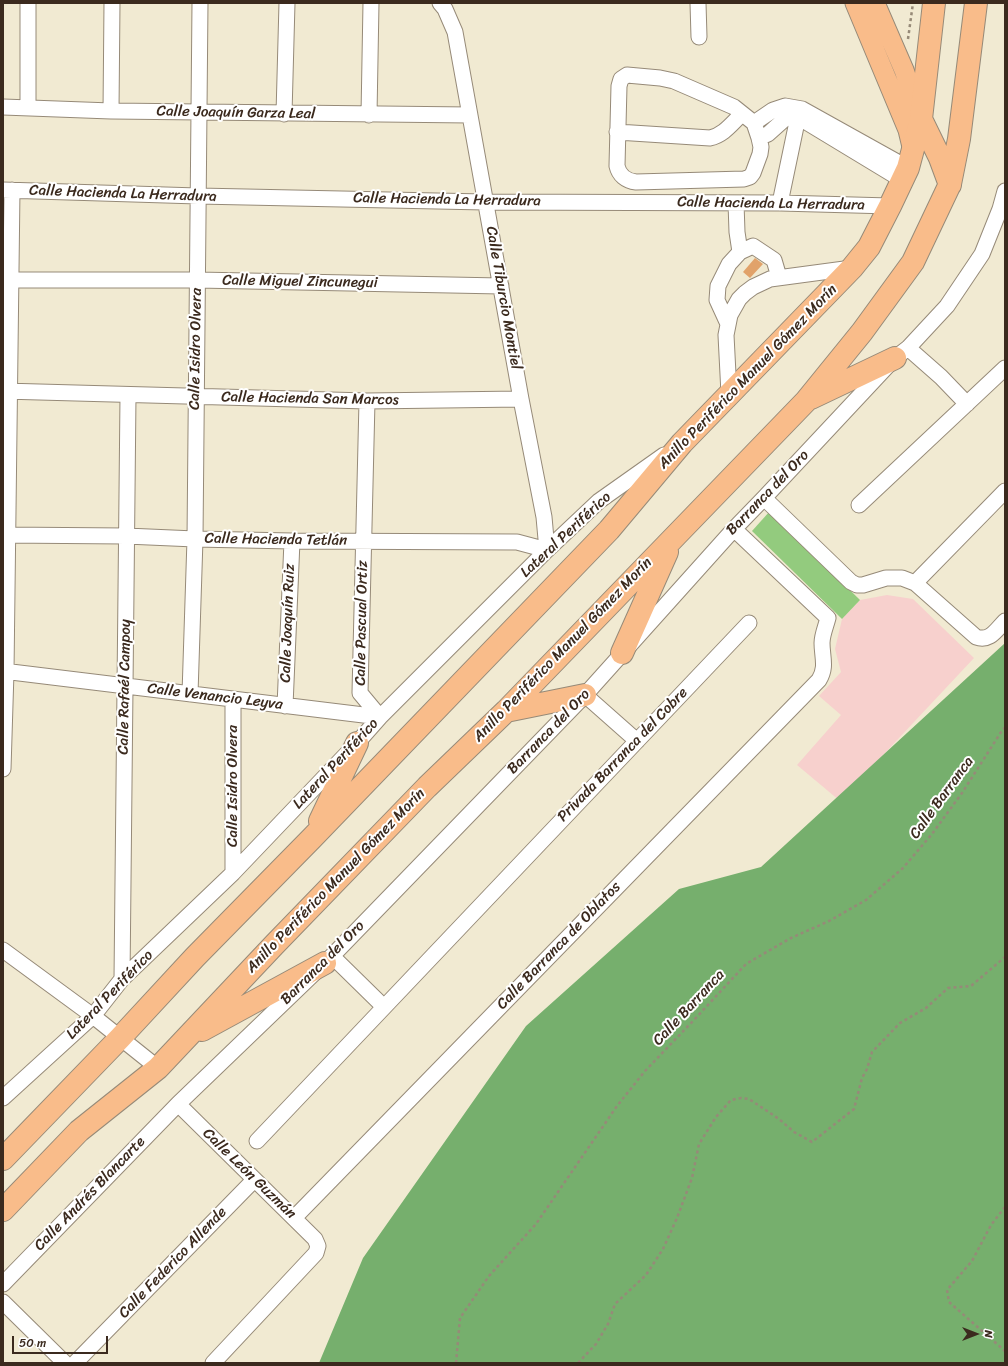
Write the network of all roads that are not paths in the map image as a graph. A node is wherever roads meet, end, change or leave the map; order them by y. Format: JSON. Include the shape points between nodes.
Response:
{"nodes":[{"id":1,"x":28,"y":3,"type":"edge"},
{"id":2,"x":112,"y":3,"type":"edge"},
{"id":3,"x":200,"y":3,"type":"edge"},
{"id":4,"x":287,"y":3,"type":"edge"},
{"id":5,"x":371,"y":3,"type":"edge"},
{"id":6,"x":440,"y":3,"type":"edge"},
{"id":7,"x":698,"y":3,"type":"edge"},
{"id":8,"x":855,"y":3,"type":"edge"},
{"id":9,"x":875,"y":3,"type":"edge"},
{"id":10,"x":976,"y":3,"type":"edge"},
{"id":11,"x":930,"y":8,"type":"edge"},
{"id":12,"x":699,"y":37,"type":"dead end"},
{"id":13,"x":3,"y":107,"type":"edge"},
{"id":14,"x":28,"y":108,"type":"junction"},
{"id":15,"x":111,"y":111,"type":"junction"},
{"id":16,"x":199,"y":112,"type":"junction"},
{"id":17,"x":800,"y":113,"type":"junction"},
{"id":18,"x":284,"y":114,"type":"junction"},
{"id":19,"x":369,"y":115,"type":"junction"},
{"id":20,"x":470,"y":115,"type":"junction"},
{"id":21,"x":748,"y":118,"type":"junction"},
{"id":22,"x":921,"y":119,"type":"junction"},
{"id":23,"x":617,"y":132,"type":"junction"},
{"id":24,"x":759,"y":138,"type":"junction"},
{"id":25,"x":907,"y":166,"type":"junction"},
{"id":26,"x":950,"y":184,"type":"junction"},
{"id":27,"x":7,"y":190,"type":"edge"},
{"id":28,"x":1005,"y":191,"type":"edge"},
{"id":29,"x":198,"y":196,"type":"junction"},
{"id":30,"x":485,"y":202,"type":"junction"},
{"id":31,"x":736,"y":203,"type":"junction"},
{"id":32,"x":780,"y":203,"type":"junction"},
{"id":33,"x":890,"y":206,"type":"junction"},
{"id":34,"x":740,"y":252,"type":"junction"},
{"id":35,"x":852,"y":268,"type":"junction"},
{"id":36,"x":779,"y":277,"type":"junction"},
{"id":37,"x":6,"y":280,"type":"edge"},
{"id":38,"x":197,"y":280,"type":"junction"},
{"id":39,"x":501,"y":286,"type":"junction"},
{"id":40,"x":728,"y":324,"type":"junction"},
{"id":41,"x":901,"y":353,"type":"junction"},
{"id":42,"x":1005,"y":368,"type":"edge"},
{"id":43,"x":6,"y":391,"type":"edge"},
{"id":44,"x":730,"y":394,"type":"junction"},
{"id":45,"x":128,"y":396,"type":"junction"},
{"id":46,"x":196,"y":396,"type":"junction"},
{"id":47,"x":520,"y":399,"type":"junction"},
{"id":48,"x":367,"y":401,"type":"junction"},
{"id":49,"x":806,"y":401,"type":"junction"},
{"id":50,"x":967,"y":404,"type":"junction"},
{"id":51,"x":682,"y":443,"type":"junction"},
{"id":52,"x":1005,"y":491,"type":"edge"},
{"id":53,"x":764,"y":498,"type":"junction"},
{"id":54,"x":859,"y":505,"type":"dead end"},
{"id":55,"x":734,"y":529,"type":"junction"},
{"id":56,"x":6,"y":536,"type":"edge"},
{"id":57,"x":126,"y":536,"type":"junction"},
{"id":58,"x":674,"y":537,"type":"junction"},
{"id":59,"x":195,"y":539,"type":"junction"},
{"id":60,"x":364,"y":540,"type":"junction"},
{"id":61,"x":292,"y":541,"type":"junction"},
{"id":62,"x":547,"y":550,"type":"junction"},
{"id":63,"x":915,"y":583,"type":"junction"},
{"id":64,"x":1005,"y":621,"type":"edge"},
{"id":65,"x":749,"y":623,"type":"dead end"},
{"id":66,"x":622,"y":653,"type":"junction"},
{"id":67,"x":5,"y":672,"type":"edge"},
{"id":68,"x":125,"y":686,"type":"junction"},
{"id":69,"x":190,"y":694,"type":"junction"},
{"id":70,"x":585,"y":695,"type":"junction"},
{"id":71,"x":233,"y":699,"type":"junction"},
{"id":72,"x":285,"y":706,"type":"junction"},
{"id":73,"x":506,"y":711,"type":"junction"},
{"id":74,"x":380,"y":717,"type":"junction"},
{"id":75,"x":637,"y":741,"type":"junction"},
{"id":76,"x":357,"y":743,"type":"junction"},
{"id":77,"x":3,"y":768,"type":"edge"},
{"id":78,"x":312,"y":838,"type":"junction"},
{"id":79,"x":232,"y":873,"type":"junction"},
{"id":80,"x":3,"y":950,"type":"edge"},
{"id":81,"x":328,"y":960,"type":"junction"},
{"id":82,"x":122,"y":979,"type":"junction"},
{"id":83,"x":384,"y":1007,"type":"junction"},
{"id":84,"x":93,"y":1016,"type":"junction"},
{"id":85,"x":120,"y":1038,"type":"junction"},
{"id":86,"x":183,"y":1040,"type":"junction"},
{"id":87,"x":158,"y":1068,"type":"junction"},
{"id":88,"x":3,"y":1098,"type":"edge"},
{"id":89,"x":178,"y":1104,"type":"junction"},
{"id":90,"x":257,"y":1141,"type":"dead end"},
{"id":91,"x":3,"y":1159,"type":"edge"},
{"id":92,"x":254,"y":1180,"type":"junction"},
{"id":93,"x":3,"y":1210,"type":"edge"},
{"id":94,"x":294,"y":1218,"type":"junction"},
{"id":95,"x":3,"y":1284,"type":"edge"},
{"id":96,"x":3,"y":1302,"type":"edge"},
{"id":97,"x":65,"y":1363,"type":"edge"},
{"id":98,"x":75,"y":1363,"type":"edge"},
{"id":99,"x":213,"y":1363,"type":"edge"}],
"edges":[{"from":1,"to":14,"type":"street"},
{"from":2,"to":15,"type":"street"},
{"from":3,"to":16,"type":"street","name":"Calle Isidro Olvera"},
{"from":4,"to":18,"type":"street"},
{"from":5,"to":19,"type":"street"},
{"from":6,"to":20,"type":"street","name":"Calle Tiburcio Montiel","via":[[455,32]]},
{"from":7,"to":12,"type":"street"},
{"from":8,"to":25,"type":"main road","via":[[908,130]]},
{"from":9,"to":22,"type":"main road","via":[[904,70]]},
{"from":10,"to":26,"type":"highway","name":"Anillo Periférico Manuel Gómez Morín","via":[[959,139]]},
{"from":11,"to":22,"type":"highway","name":"Anillo Periférico Manuel Gómez Morín"},
{"from":13,"to":14,"type":"street","name":"Calle Joaquín Garza Leal"},
{"from":14,"to":15,"type":"street","name":"Calle Joaquín Garza Leal"},
{"from":15,"to":16,"type":"street","name":"Calle Joaquín Garza Leal"},
{"from":16,"to":18,"type":"street","name":"Calle Joaquín Garza Leal"},
{"from":16,"to":29,"type":"street","name":"Calle Isidro Olvera"},
{"from":17,"to":21,"type":"street","via":[[785,106]]},
{"from":17,"to":24,"type":"street","via":[[787,117],[768,134]]},
{"from":17,"to":25,"type":"street"},
{"from":17,"to":32,"type":"street"},
{"from":18,"to":19,"type":"street","name":"Calle Joaquín Garza Leal"},
{"from":19,"to":20,"type":"street","name":"Calle Joaquín Garza Leal"},
{"from":20,"to":30,"type":"street","name":"Calle Tiburcio Montiel"},
{"from":21,"to":23,"type":"street","via":[[710,138]]},
{"from":21,"to":23,"type":"street","via":[[734,107],[674,81],[627,75],[621,79],[619,86]]},
{"from":21,"to":24,"type":"street"},
{"from":22,"to":25,"type":"highway","name":"Anillo Periférico Manuel Gómez Morín"},
{"from":22,"to":26,"type":"highway"},
{"from":23,"to":24,"type":"street","via":[[618,171],[628,180],[636,182],[750,177],[760,154]]},
{"from":25,"to":33,"type":"highway","name":"Anillo Periférico Manuel Gómez Morín"},
{"from":26,"to":49,"type":"highway","name":"Anillo Periférico Manuel Gómez Morín","via":[[914,262]]},
{"from":27,"to":29,"type":"street","name":"Calle Hacienda La Herradura"},
{"from":27,"to":37,"type":"street"},
{"from":28,"to":41,"type":"street","via":[[982,254],[947,306]]},
{"from":29,"to":30,"type":"street","name":"Calle Hacienda La Herradura"},
{"from":29,"to":38,"type":"street","name":"Calle Isidro Olvera"},
{"from":30,"to":31,"type":"street","name":"Calle Hacienda La Herradura"},
{"from":30,"to":39,"type":"street","name":"Calle Tiburcio Montiel"},
{"from":31,"to":32,"type":"street","name":"Calle Hacienda La Herradura"},
{"from":31,"to":34,"type":"street"},
{"from":32,"to":33,"type":"street","name":"Calle Hacienda La Herradura"},
{"from":33,"to":35,"type":"highway","name":"Anillo Periférico Manuel Gómez Morín","via":[[869,247]]},
{"from":34,"to":36,"type":"street","via":[[753,246],[774,260]]},
{"from":34,"to":40,"type":"street","via":[[718,286],[717,300]]},
{"from":35,"to":36,"type":"street"},
{"from":35,"to":44,"type":"highway","name":"Anillo Periférico Manuel Gómez Morín"},
{"from":36,"to":40,"type":"street","via":[[761,282],[746,293],[734,307]]},
{"from":37,"to":38,"type":"street","name":"Calle Miguel Zincunegui"},
{"from":37,"to":43,"type":"street"},
{"from":38,"to":39,"type":"street","name":"Calle Miguel Zincunegui"},
{"from":38,"to":46,"type":"street","name":"Calle Isidro Olvera"},
{"from":39,"to":47,"type":"street","name":"Calle Tiburcio Montiel"},
{"from":40,"to":44,"type":"street","via":[[726,346]]},
{"from":41,"to":49,"type":"highway"},
{"from":41,"to":50,"type":"street","via":[[940,377]]},
{"from":41,"to":53,"type":"street","name":"Barranca del Oro"},
{"from":42,"to":50,"type":"street"},
{"from":43,"to":45,"type":"street","name":"Calle Hacienda San Marcos"},
{"from":43,"to":56,"type":"street"},
{"from":44,"to":51,"type":"highway","name":"Anillo Periférico Manuel Gómez Morín"},
{"from":45,"to":46,"type":"street","name":"Calle Hacienda San Marcos"},
{"from":45,"to":57,"type":"street","name":"Calle Rafaél Campoy"},
{"from":46,"to":48,"type":"street","name":"Calle Hacienda San Marcos"},
{"from":46,"to":59,"type":"street","name":"Calle Isidro Olvera"},
{"from":47,"to":48,"type":"street","name":"Calle Hacienda San Marcos"},
{"from":47,"to":62,"type":"street","name":"Calle Tiburcio Montiel","via":[[544,517]]},
{"from":48,"to":60,"type":"street","name":"Calle Pascual Ortiz"},
{"from":49,"to":58,"type":"highway","name":"Anillo Periférico Manuel Gómez Morín"},
{"from":50,"to":54,"type":"street"},
{"from":51,"to":62,"type":"street","name":"Lateral Periférico","via":[[599,501]]},
{"from":51,"to":78,"type":"highway","name":"Anillo Periférico Manuel Gómez Morín","via":[[610,530]]},
{"from":52,"to":63,"type":"street"},
{"from":53,"to":55,"type":"street","name":"Barranca del Oro"},
{"from":53,"to":63,"type":"street","via":[[856,585],[886,578],[902,578]]},
{"from":55,"to":66,"type":"street","name":"Barranca del Oro"},
{"from":55,"to":94,"type":"street","name":"Calle Barranca de Oblatos","via":[[828,618],[822,642],[823,673],[819,680]]},
{"from":56,"to":57,"type":"street","name":"Calle Hacienda Tetlán"},
{"from":56,"to":67,"type":"street"},
{"from":57,"to":59,"type":"street","name":"Calle Hacienda Tetlán"},
{"from":57,"to":68,"type":"street","name":"Calle Rafaél Campoy"},
{"from":58,"to":66,"type":"highway"},
{"from":58,"to":73,"type":"highway","name":"Anillo Periférico Manuel Gómez Morín"},
{"from":59,"to":61,"type":"street","name":"Calle Hacienda Tetlán"},
{"from":59,"to":69,"type":"street","name":"Calle Isidro Olvera"},
{"from":60,"to":61,"type":"street","name":"Calle Hacienda Tetlán"},
{"from":60,"to":62,"type":"street","name":"Calle Hacienda Tetlán","via":[[517,542]]},
{"from":60,"to":74,"type":"street","name":"Calle Pascual Ortiz","via":[[360,693]]},
{"from":61,"to":72,"type":"street","name":"Calle Joaquín Ruiz"},
{"from":62,"to":74,"type":"street","name":"Lateral Periférico"},
{"from":63,"to":64,"type":"street","via":[[982,640],[988,638]]},
{"from":65,"to":75,"type":"street","name":"Privada Barranca del Cobre"},
{"from":66,"to":70,"type":"street","name":"Barranca del Oro"},
{"from":67,"to":68,"type":"street","name":"Calle Venancio Leyva"},
{"from":67,"to":77,"type":"street"},
{"from":68,"to":69,"type":"street","name":"Calle Venancio Leyva"},
{"from":68,"to":82,"type":"street","name":"Calle Rafaél Campoy"},
{"from":69,"to":71,"type":"street","name":"Calle Venancio Leyva"},
{"from":70,"to":73,"type":"highway"},
{"from":70,"to":75,"type":"street"},
{"from":70,"to":81,"type":"street","name":"Barranca del Oro"},
{"from":71,"to":72,"type":"street","name":"Calle Venancio Leyva"},
{"from":71,"to":79,"type":"street","name":"Calle Isidro Olvera"},
{"from":72,"to":74,"type":"street","name":"Calle Venancio Leyva"},
{"from":73,"to":86,"type":"highway","name":"Anillo Periférico Manuel Gómez Morín","via":[[416,798]]},
{"from":74,"to":76,"type":"street","name":"Lateral Periférico"},
{"from":75,"to":83,"type":"street","name":"Privada Barranca del Cobre"},
{"from":76,"to":78,"type":"highway"},
{"from":76,"to":79,"type":"street","name":"Lateral Periférico"},
{"from":78,"to":85,"type":"highway","name":"Anillo Periférico Manuel Gómez Morín"},
{"from":79,"to":82,"type":"street","name":"Lateral Periférico"},
{"from":80,"to":84,"type":"street"},
{"from":81,"to":83,"type":"street"},
{"from":81,"to":86,"type":"highway"},
{"from":81,"to":89,"type":"street","name":"Barranca del Oro"},
{"from":82,"to":84,"type":"street","name":"Lateral Periférico"},
{"from":83,"to":90,"type":"street","name":"Privada Barranca del Cobre"},
{"from":84,"to":85,"type":"street"},
{"from":84,"to":88,"type":"street","name":"Lateral Periférico"},
{"from":85,"to":87,"type":"street"},
{"from":85,"to":91,"type":"highway","name":"Anillo Periférico Manuel Gómez Morín"},
{"from":86,"to":87,"type":"highway","name":"Anillo Periférico Manuel Gómez Morín"},
{"from":87,"to":93,"type":"highway","name":"Anillo Periférico Manuel Gómez Morín","via":[[79,1131]]},
{"from":89,"to":92,"type":"street","name":"Calle León Guzmán"},
{"from":89,"to":95,"type":"street","name":"Calle Andrés Blancarte"},
{"from":92,"to":94,"type":"street","name":"Calle León Guzmán"},
{"from":92,"to":98,"type":"street","name":"Calle Federico Allende"},
{"from":94,"to":99,"type":"street","name":"Calle León Guzmán","via":[[315,1239],[318,1246],[316,1253]]},
{"from":96,"to":97,"type":"street"}]}
